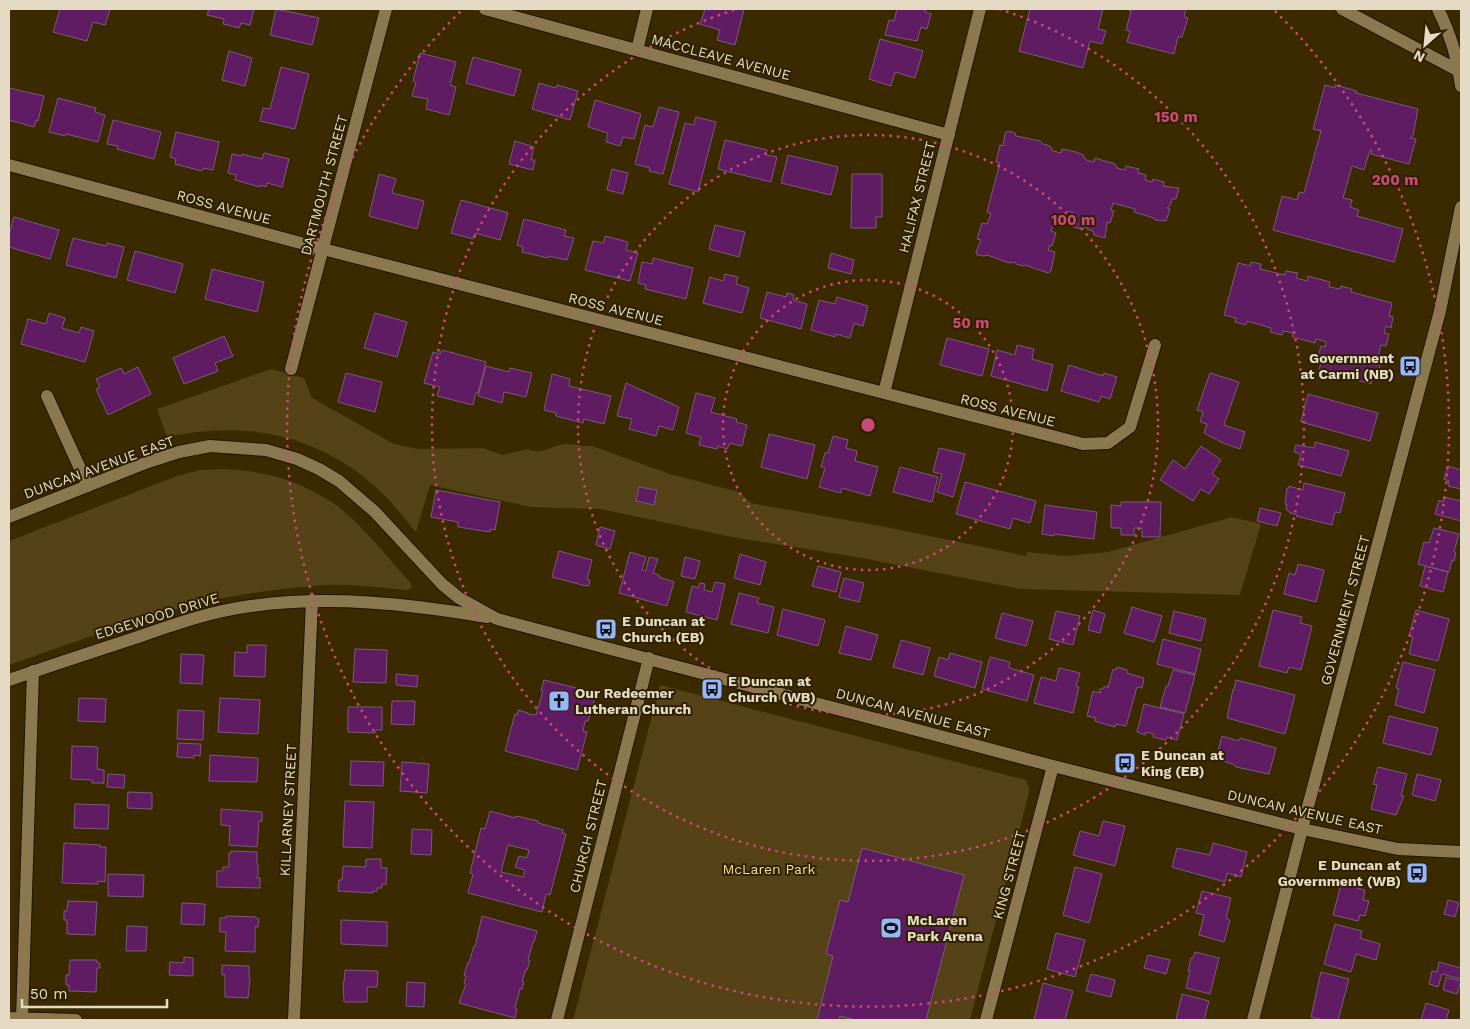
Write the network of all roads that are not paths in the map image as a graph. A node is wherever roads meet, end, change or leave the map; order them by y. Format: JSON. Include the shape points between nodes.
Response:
{"nodes":[{"id":1,"x":386,"y":9,"type":"edge"},
{"id":2,"x":485,"y":9,"type":"edge"},
{"id":3,"x":647,"y":9,"type":"edge"},
{"id":4,"x":980,"y":9,"type":"edge"},
{"id":5,"x":1342,"y":9,"type":"edge"},
{"id":6,"x":1438,"y":9,"type":"edge"},
{"id":7,"x":637,"y":50,"type":"junction"},
{"id":8,"x":1460,"y":72,"type":"edge"},
{"id":9,"x":1461,"y":86,"type":"edge"},
{"id":10,"x":949,"y":134,"type":"junction"},
{"id":11,"x":9,"y":165,"type":"edge"},
{"id":12,"x":1461,"y":207,"type":"edge"},
{"id":13,"x":323,"y":249,"type":"junction"},
{"id":14,"x":1155,"y":345,"type":"dead end"},
{"id":15,"x":291,"y":369,"type":"dead end"},
{"id":16,"x":884,"y":393,"type":"junction"},
{"id":17,"x":47,"y":396,"type":"dead end"},
{"id":18,"x":88,"y":486,"type":"junction"},
{"id":19,"x":9,"y":517,"type":"edge"},
{"id":20,"x":312,"y":600,"type":"junction"},
{"id":21,"x":497,"y":619,"type":"junction"},
{"id":22,"x":649,"y":658,"type":"junction"},
{"id":23,"x":33,"y":672,"type":"junction"},
{"id":24,"x":9,"y":680,"type":"edge"},
{"id":25,"x":1053,"y":766,"type":"junction"},
{"id":26,"x":1302,"y":829,"type":"junction"},
{"id":27,"x":1461,"y":852,"type":"edge"},
{"id":28,"x":9,"y":1018,"type":"edge"},
{"id":29,"x":22,"y":1019,"type":"edge"},
{"id":30,"x":76,"y":1020,"type":"edge"},
{"id":31,"x":294,"y":1020,"type":"edge"},
{"id":32,"x":557,"y":1020,"type":"edge"},
{"id":33,"x":986,"y":1020,"type":"edge"},
{"id":34,"x":1253,"y":1020,"type":"edge"}],
"edges":[{"from":1,"to":13,"type":"street","name":"DARTMOUTH STREET"},
{"from":2,"to":7,"type":"street","name":"MACCLEAVE AVENUE"},
{"from":3,"to":7,"type":"street"},
{"from":4,"to":10,"type":"street","name":"HALIFAX STREET"},
{"from":5,"to":8,"type":"street"},
{"from":6,"to":8,"type":"street","via":[[1448,29]]},
{"from":7,"to":10,"type":"street","name":"MACCLEAVE AVENUE"},
{"from":8,"to":9,"type":"street"},
{"from":10,"to":16,"type":"street","name":"HALIFAX STREET"},
{"from":11,"to":13,"type":"street","name":"ROSS AVENUE"},
{"from":12,"to":26,"type":"street","name":"GOVERNMENT STREET","via":[[1440,311]]},
{"from":13,"to":15,"type":"street","name":"DARTMOUTH STREET"},
{"from":13,"to":16,"type":"street","name":"ROSS AVENUE"},
{"from":14,"to":16,"type":"street","name":"ROSS AVENUE","via":[[1130,427],[1108,443],[1082,444]]},
{"from":17,"to":18,"type":"street"},
{"from":18,"to":19,"type":"street","name":"DUNCAN AVENUE EAST"},
{"from":18,"to":21,"type":"street","name":"DUNCAN AVENUE EAST","via":[[179,452],[210,446],[266,450],[297,459],[357,494],[442,584],[459,598]]},
{"from":20,"to":21,"type":"street","name":"EDGEWOOD DRIVE","via":[[364,601]]},
{"from":20,"to":23,"type":"street","name":"EDGEWOOD DRIVE","via":[[217,612]]},
{"from":20,"to":31,"type":"street","name":"KILLARNEY STREET"},
{"from":21,"to":22,"type":"street","name":"DUNCAN AVENUE EAST"},
{"from":22,"to":25,"type":"street","name":"DUNCAN AVENUE EAST"},
{"from":22,"to":32,"type":"street","name":"CHURCH STREET"},
{"from":23,"to":24,"type":"street","name":"EDGEWOOD DRIVE"},
{"from":23,"to":29,"type":"street"},
{"from":25,"to":26,"type":"street","name":"DUNCAN AVENUE EAST"},
{"from":25,"to":33,"type":"street","name":"KING STREET"},
{"from":26,"to":27,"type":"street","name":"DUNCAN AVENUE EAST","via":[[1398,849]]},
{"from":26,"to":34,"type":"street","name":"GOVERNMENT STREET"},
{"from":28,"to":29,"type":"street"},
{"from":29,"to":30,"type":"street"}]}
